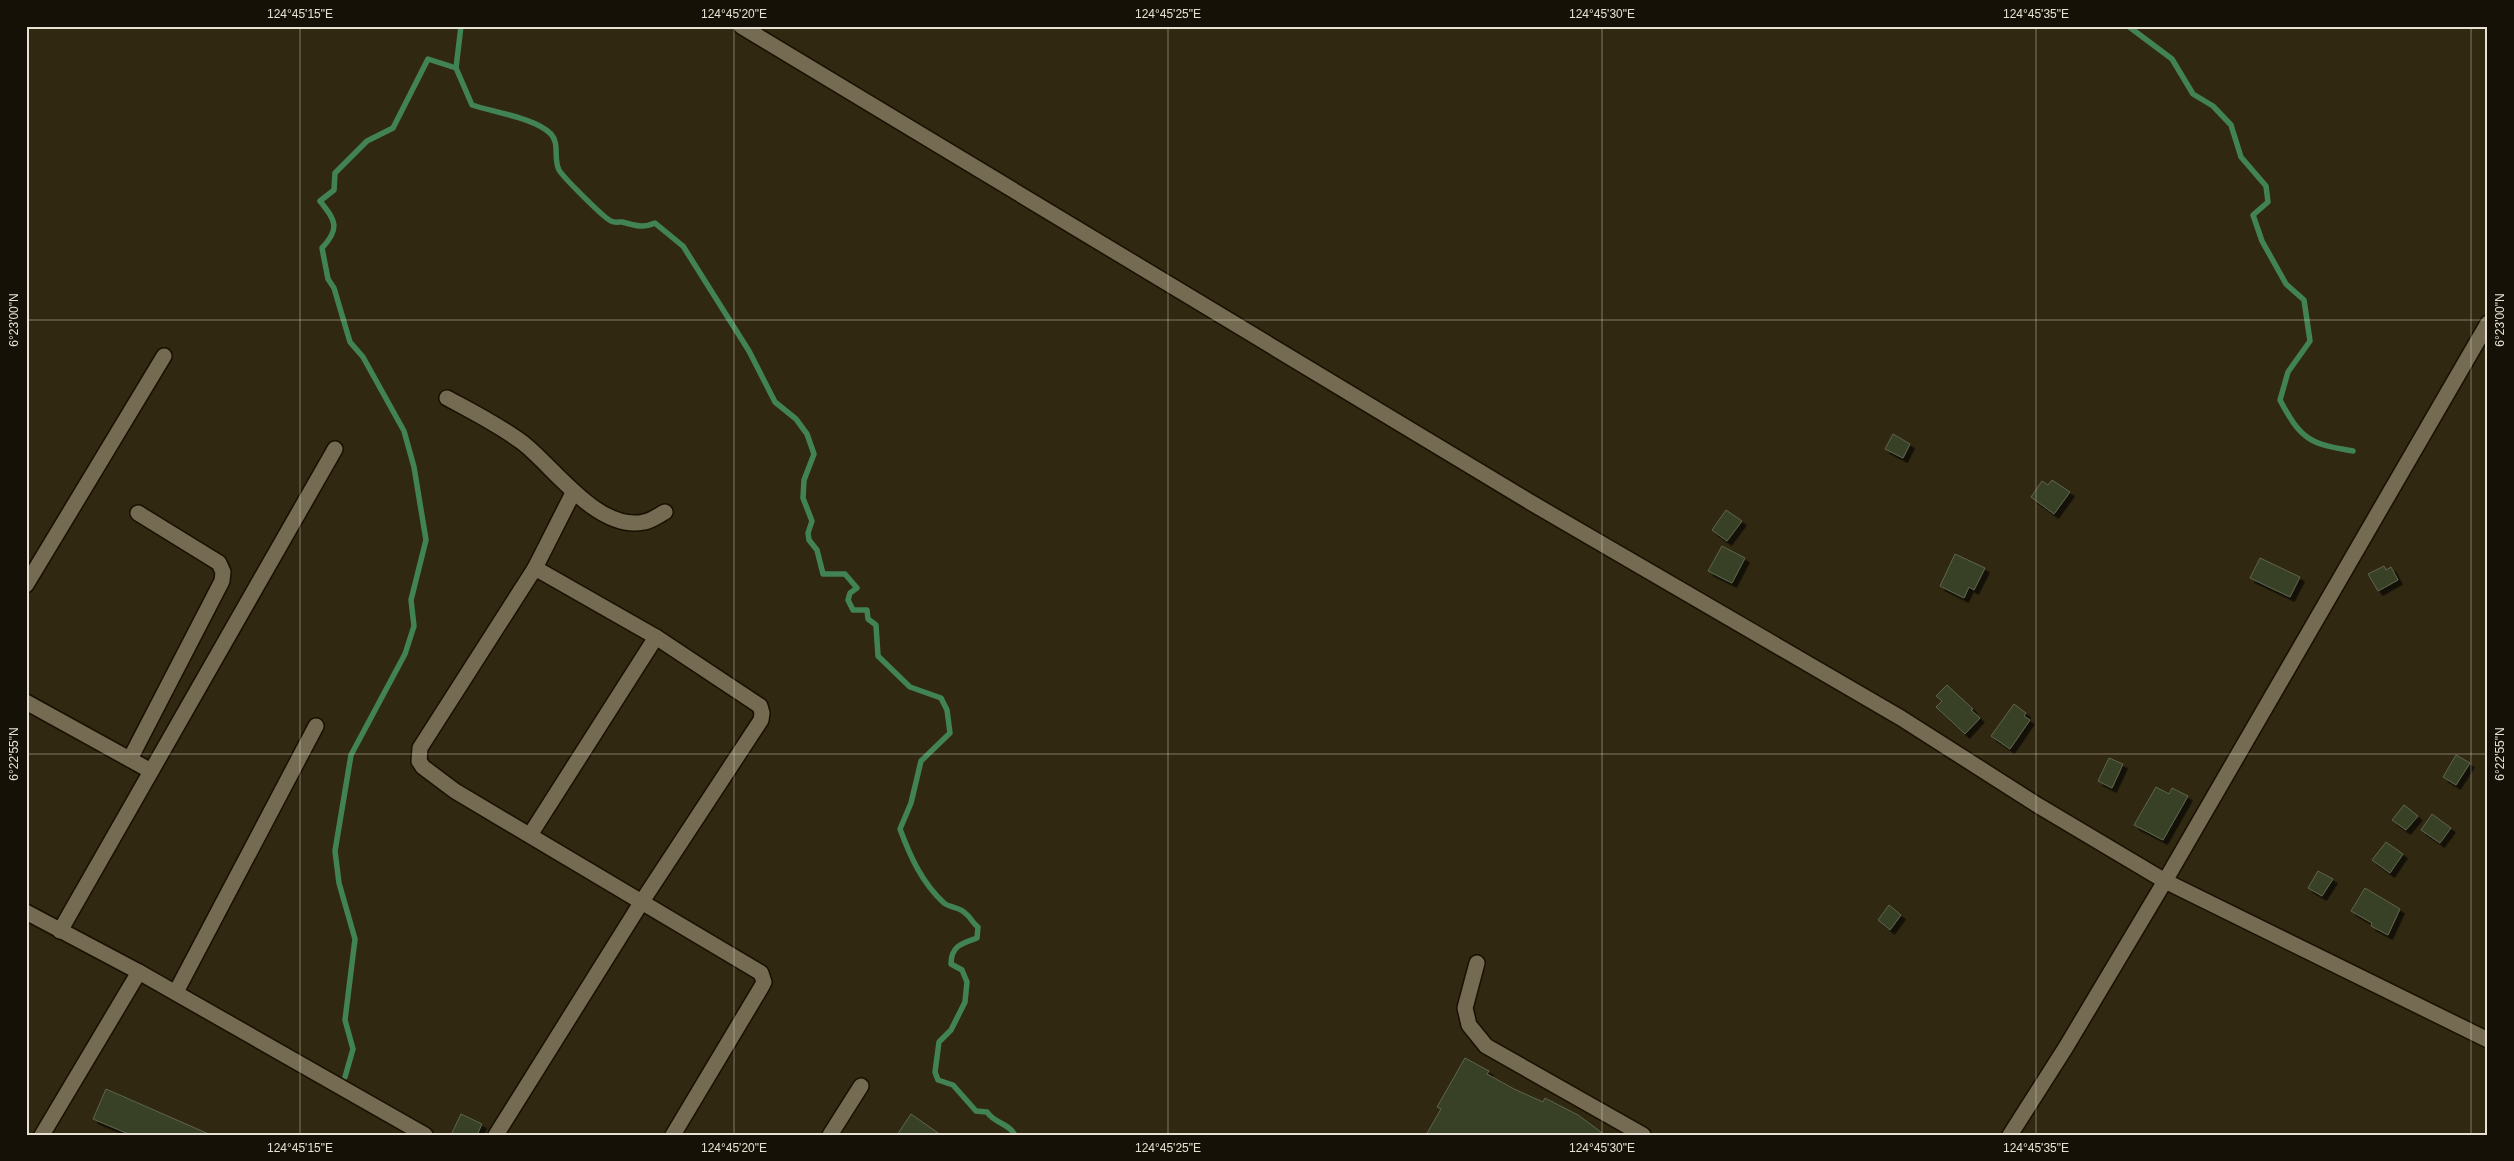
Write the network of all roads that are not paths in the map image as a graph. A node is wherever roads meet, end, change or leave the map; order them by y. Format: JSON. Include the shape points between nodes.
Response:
{"nodes":[{"id":1,"x":741,"y":26,"type":"edge"},
{"id":2,"x":2488,"y":323,"type":"edge"},
{"id":3,"x":164,"y":356,"type":"dead end"},
{"id":4,"x":447,"y":398,"type":"dead end"},
{"id":5,"x":335,"y":449,"type":"dead end"},
{"id":6,"x":573,"y":493,"type":"junction"},
{"id":7,"x":665,"y":512,"type":"dead end"},
{"id":8,"x":138,"y":513,"type":"dead end"},
{"id":9,"x":536,"y":568,"type":"junction"},
{"id":10,"x":26,"y":585,"type":"edge"},
{"id":11,"x":656,"y":637,"type":"junction"},
{"id":12,"x":26,"y":702,"type":"edge"},
{"id":13,"x":316,"y":726,"type":"dead end"},
{"id":14,"x":130,"y":759,"type":"junction"},
{"id":15,"x":151,"y":771,"type":"junction"},
{"id":16,"x":530,"y":835,"type":"junction"},
{"id":17,"x":2165,"y":881,"type":"junction"},
{"id":18,"x":642,"y":903,"type":"junction"},
{"id":19,"x":26,"y":912,"type":"edge"},
{"id":20,"x":60,"y":931,"type":"junction"},
{"id":21,"x":1477,"y":963,"type":"dead end"},
{"id":22,"x":139,"y":972,"type":"junction"},
{"id":23,"x":176,"y":992,"type":"junction"},
{"id":24,"x":2488,"y":1040,"type":"edge"},
{"id":25,"x":861,"y":1086,"type":"dead end"},
{"id":26,"x":42,"y":1135,"type":"edge"},
{"id":27,"x":425,"y":1135,"type":"edge"},
{"id":28,"x":496,"y":1135,"type":"edge"},
{"id":29,"x":673,"y":1135,"type":"edge"},
{"id":30,"x":830,"y":1135,"type":"edge"},
{"id":31,"x":1643,"y":1135,"type":"edge"},
{"id":32,"x":2010,"y":1135,"type":"edge"}],
"edges":[{"from":1,"to":17,"type":"street","via":[[1530,502],[1901,718]]},
{"from":2,"to":17,"type":"street"},
{"from":3,"to":10,"type":"street"},
{"from":4,"to":6,"type":"street","via":[[525,444]]},
{"from":5,"to":15,"type":"street"},
{"from":6,"to":7,"type":"street","via":[[610,517],[624,522],[644,522]]},
{"from":6,"to":9,"type":"street"},
{"from":8,"to":14,"type":"street","via":[[219,563],[223,572],[222,581]]},
{"from":9,"to":11,"type":"street"},
{"from":9,"to":16,"type":"street","via":[[420,748],[419,756],[423,767],[455,791]]},
{"from":11,"to":16,"type":"street"},
{"from":11,"to":18,"type":"street","via":[[760,706],[762,720]]},
{"from":12,"to":14,"type":"street"},
{"from":13,"to":23,"type":"street"},
{"from":14,"to":15,"type":"street"},
{"from":15,"to":20,"type":"street"},
{"from":16,"to":18,"type":"street"},
{"from":17,"to":24,"type":"street"},
{"from":17,"to":32,"type":"street"},
{"from":18,"to":28,"type":"street"},
{"from":18,"to":29,"type":"street","via":[[763,976],[762,986]]},
{"from":19,"to":20,"type":"street"},
{"from":20,"to":22,"type":"street"},
{"from":21,"to":31,"type":"street","via":[[1466,1008],[1469,1024],[1486,1046]]},
{"from":22,"to":23,"type":"street"},
{"from":22,"to":26,"type":"street"},
{"from":23,"to":27,"type":"street"},
{"from":25,"to":30,"type":"street"}]}
